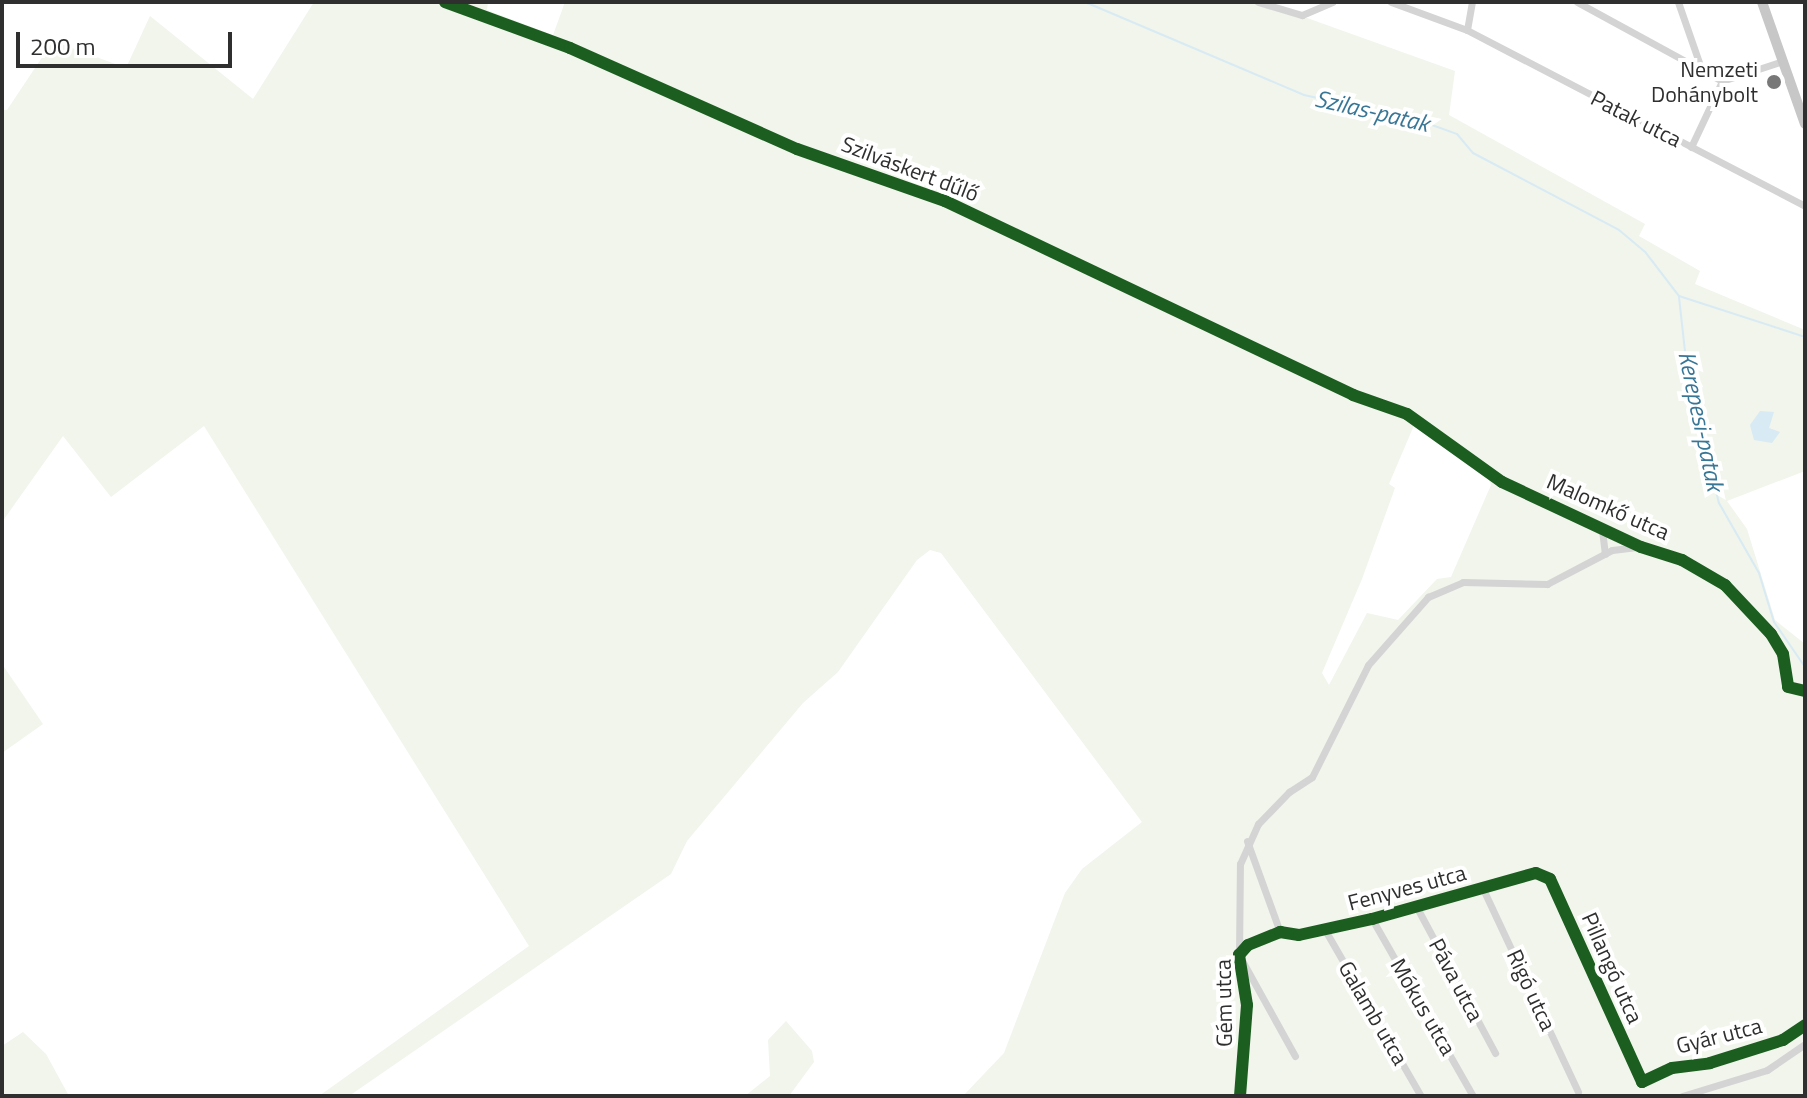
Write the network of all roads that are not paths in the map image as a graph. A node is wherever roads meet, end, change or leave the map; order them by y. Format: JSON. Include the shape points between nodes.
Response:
{"nodes":[{"id":1,"x":445,"y":2,"type":"edge"},
{"id":2,"x":1258,"y":2,"type":"edge"},
{"id":3,"x":1332,"y":2,"type":"edge"},
{"id":4,"x":1391,"y":2,"type":"edge"},
{"id":5,"x":1472,"y":2,"type":"edge"},
{"id":6,"x":1577,"y":2,"type":"edge"},
{"id":7,"x":1678,"y":2,"type":"edge"},
{"id":8,"x":1762,"y":2,"type":"edge"},
{"id":9,"x":1467,"y":30,"type":"junction"},
{"id":10,"x":1783,"y":61,"type":"junction"},
{"id":11,"x":1701,"y":68,"type":"junction"},
{"id":12,"x":1722,"y":81,"type":"junction"},
{"id":13,"x":1805,"y":124,"type":"edge"},
{"id":14,"x":1691,"y":147,"type":"junction"},
{"id":15,"x":1805,"y":206,"type":"edge"},
{"id":16,"x":1353,"y":395,"type":"joint"},
{"id":17,"x":1601,"y":528,"type":"junction"},
{"id":18,"x":1641,"y":547,"type":"junction"},
{"id":19,"x":1605,"y":554,"type":"junction"},
{"id":20,"x":1805,"y":691,"type":"edge"},
{"id":21,"x":1247,"y":841,"type":"junction"},
{"id":22,"x":1542,"y":874,"type":"joint"},
{"id":23,"x":1483,"y":889,"type":"junction"},
{"id":24,"x":1416,"y":906,"type":"junction"},
{"id":25,"x":1372,"y":919,"type":"junction"},
{"id":26,"x":1325,"y":930,"type":"junction"},
{"id":27,"x":1280,"y":932,"type":"junction"},
{"id":28,"x":1239,"y":955,"type":"junction"},
{"id":29,"x":1805,"y":1025,"type":"edge"},
{"id":30,"x":1805,"y":1044,"type":"edge"},
{"id":31,"x":1495,"y":1053,"type":"dead end"},
{"id":32,"x":1295,"y":1056,"type":"dead end"},
{"id":33,"x":1642,"y":1082,"type":"joint"},
{"id":34,"x":1578,"y":1092,"type":"dead end"},
{"id":35,"x":1240,"y":1096,"type":"edge"},
{"id":36,"x":1421,"y":1096,"type":"edge"},
{"id":37,"x":1473,"y":1096,"type":"edge"},
{"id":38,"x":1682,"y":1096,"type":"edge"}],
"edges":[{"from":1,"to":16,"type":"street","name":"Szilváskert dűlő","via":[[527,30],[797,149],[935,196],[1195,315]]},
{"from":2,"to":3,"type":"street","via":[[1302,15]]},
{"from":4,"to":9,"type":"street","name":"Patak utca"},
{"from":5,"to":9,"type":"street"},
{"from":6,"to":11,"type":"street"},
{"from":7,"to":11,"type":"street"},
{"from":8,"to":10,"type":"main road"},
{"from":9,"to":14,"type":"street","name":"Patak utca"},
{"from":10,"to":12,"type":"street"},
{"from":10,"to":13,"type":"main road"},
{"from":11,"to":12,"type":"street"},
{"from":12,"to":14,"type":"street"},
{"from":14,"to":15,"type":"street","name":"Patak utca"},
{"from":16,"to":17,"type":"street","name":"Malomkő utca","via":[[1407,414],[1502,482]]},
{"from":17,"to":18,"type":"street","name":"Malomkő utca"},
{"from":17,"to":19,"type":"street"},
{"from":18,"to":19,"type":"street"},
{"from":18,"to":20,"type":"street","name":"Malomkő utca","via":[[1682,560],[1725,585],[1771,634],[1783,654],[1788,687]]},
{"from":19,"to":21,"type":"street","via":[[1547,584],[1463,582],[1419,604],[1368,665],[1312,777],[1277,804]]},
{"from":21,"to":27,"type":"street"},
{"from":21,"to":28,"type":"street","via":[[1240,864]]},
{"from":22,"to":23,"type":"street","name":"Fenyves utca"},
{"from":22,"to":33,"type":"street","name":"Pillangó utca","via":[[1550,879]]},
{"from":23,"to":24,"type":"street","name":"Fenyves utca"},
{"from":23,"to":34,"type":"street","name":"Rigó utca"},
{"from":24,"to":25,"type":"street","name":"Fenyves utca"},
{"from":24,"to":31,"type":"street","name":"Páva utca"},
{"from":25,"to":26,"type":"street","name":"Fenyves utca"},
{"from":25,"to":37,"type":"street","name":"Mókus utca"},
{"from":26,"to":27,"type":"street","name":"Fenyves utca"},
{"from":26,"to":36,"type":"street","name":"Galamb utca"},
{"from":27,"to":28,"type":"street","name":"Gém utca","via":[[1248,945]]},
{"from":28,"to":32,"type":"street"},
{"from":28,"to":35,"type":"street","name":"Gém utca","via":[[1248,1033]]},
{"from":29,"to":33,"type":"street","name":"Gyár utca","via":[[1783,1040],[1710,1063],[1672,1068]]},
{"from":30,"to":38,"type":"street","name":"Gyár utca","via":[[1767,1070]]}]}
